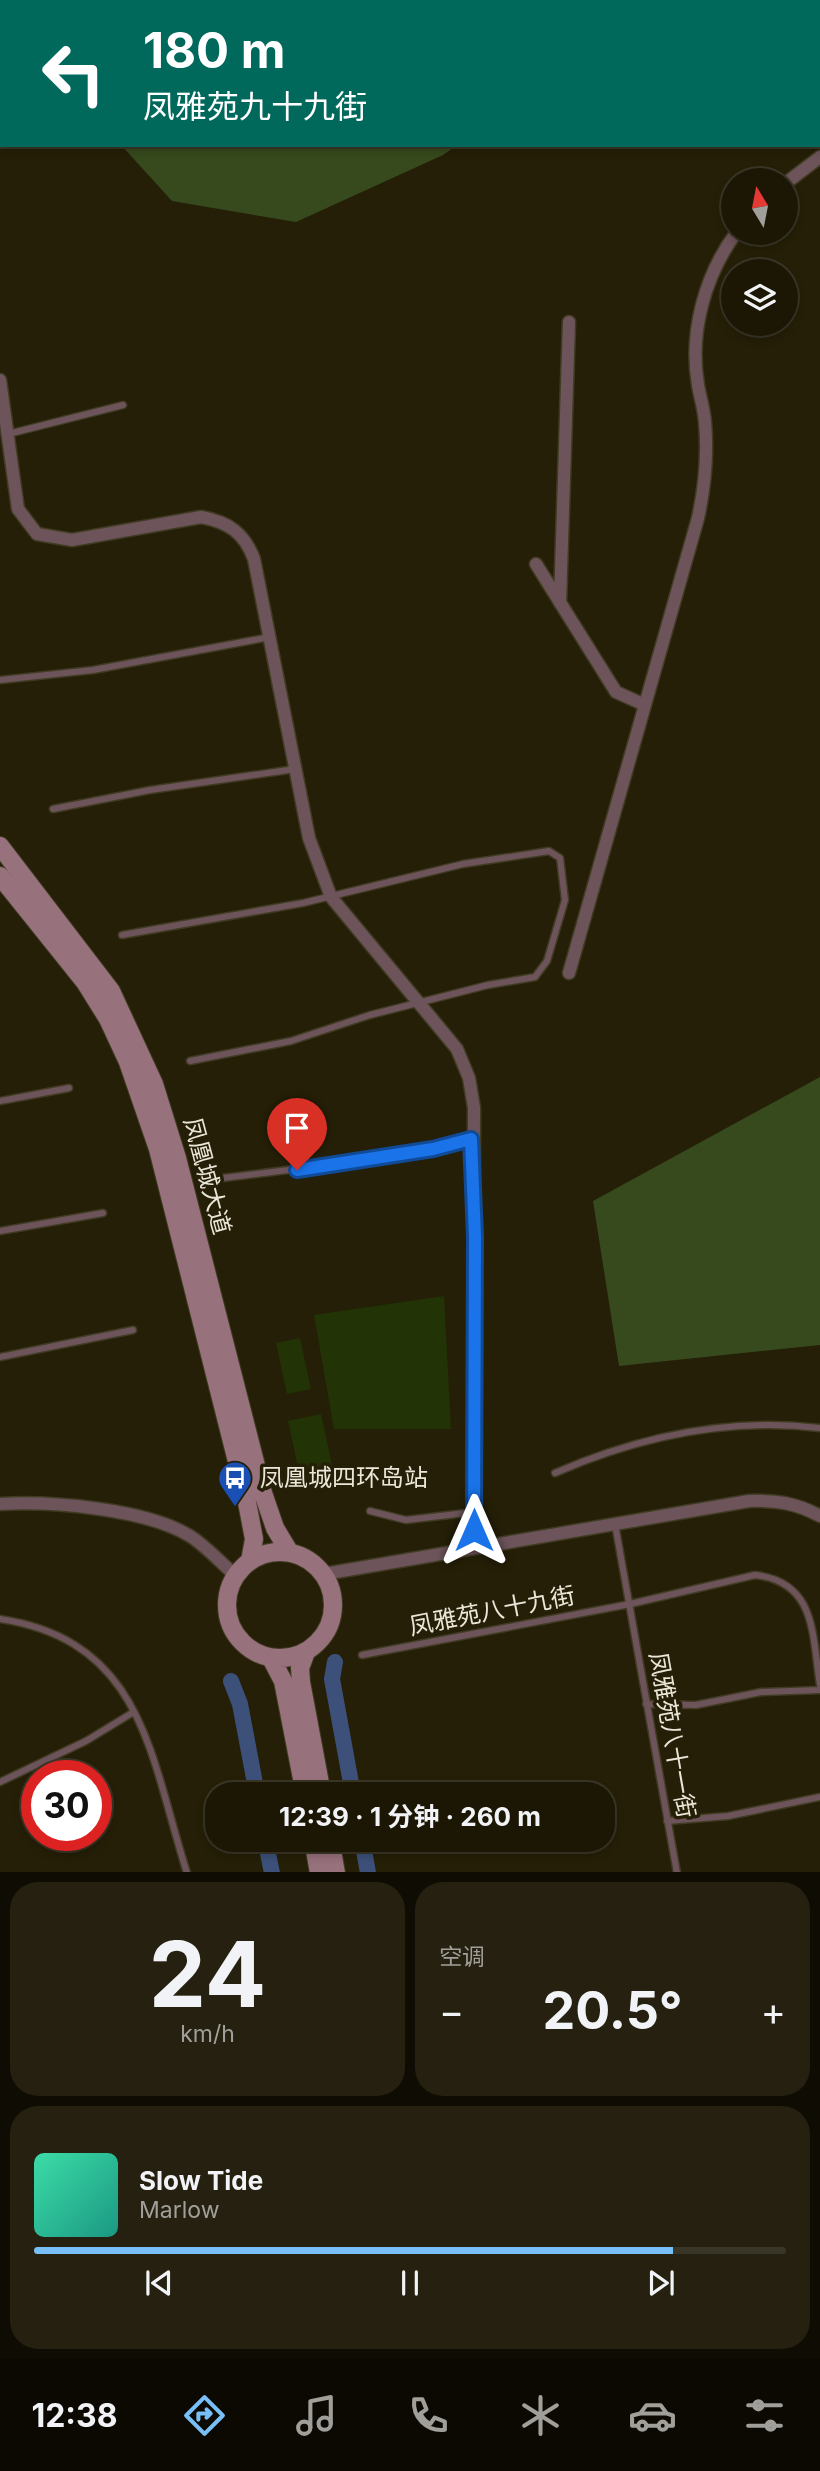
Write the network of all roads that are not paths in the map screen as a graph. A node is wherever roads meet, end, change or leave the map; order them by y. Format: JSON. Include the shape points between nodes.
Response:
{"nodes":[{"id":1,"x":820,"y":157,"type":"edge"},
{"id":2,"x":798,"y":174,"type":"edge"},
{"id":3,"x":729,"y":245,"type":"edge"},
{"id":4,"x":569,"y":322,"type":"dead end"},
{"id":5,"x":0,"y":380,"type":"edge"},
{"id":6,"x":123,"y":405,"type":"dead end"},
{"id":7,"x":6,"y":434,"type":"junction"},
{"id":8,"x":536,"y":564,"type":"dead end"},
{"id":9,"x":560,"y":603,"type":"junction"},
{"id":10,"x":270,"y":637,"type":"junction"},
{"id":11,"x":0,"y":680,"type":"edge"},
{"id":12,"x":645,"y":705,"type":"junction"},
{"id":13,"x":297,"y":769,"type":"junction"},
{"id":14,"x":53,"y":810,"type":"dead end"},
{"id":15,"x":0,"y":846,"type":"edge"},
{"id":16,"x":0,"y":876,"type":"edge"},
{"id":17,"x":331,"y":897,"type":"junction"},
{"id":18,"x":122,"y":935,"type":"dead end"},
{"id":19,"x":569,"y":973,"type":"dead end"},
{"id":20,"x":420,"y":1002,"type":"junction"},
{"id":21,"x":190,"y":1061,"type":"dead end"},
{"id":22,"x":69,"y":1088,"type":"dead end"},
{"id":23,"x":0,"y":1101,"type":"edge"},
{"id":24,"x":471,"y":1139,"type":"junction"},
{"id":25,"x":223,"y":1178,"type":"dead end"},
{"id":26,"x":103,"y":1213,"type":"dead end"},
{"id":27,"x":0,"y":1231,"type":"edge"},
{"id":28,"x":133,"y":1330,"type":"dead end"},
{"id":29,"x":0,"y":1357,"type":"edge"},
{"id":30,"x":820,"y":1428,"type":"edge"},
{"id":31,"x":555,"y":1473,"type":"dead end"},
{"id":32,"x":0,"y":1504,"type":"edge"},
{"id":33,"x":370,"y":1511,"type":"dead end"},
{"id":34,"x":474,"y":1512,"type":"junction"},
{"id":35,"x":820,"y":1516,"type":"edge"},
{"id":36,"x":615,"y":1524,"type":"junction"},
{"id":37,"x":473,"y":1548,"type":"junction"},
{"id":38,"x":290,"y":1553,"type":"junction"},
{"id":39,"x":250,"y":1561,"type":"junction"},
{"id":40,"x":324,"y":1574,"type":"junction"},
{"id":41,"x":235,"y":1575,"type":"junction"},
{"id":42,"x":630,"y":1604,"type":"junction"},
{"id":43,"x":0,"y":1619,"type":"edge"},
{"id":44,"x":306,"y":1652,"type":"junction"},
{"id":45,"x":362,"y":1655,"type":"dead end"},
{"id":46,"x":271,"y":1658,"type":"junction"},
{"id":47,"x":820,"y":1688,"type":"edge"},
{"id":48,"x":646,"y":1704,"type":"junction"},
{"id":49,"x":132,"y":1713,"type":"junction"},
{"id":50,"x":0,"y":1782,"type":"edge"},
{"id":51,"x":302,"y":1782,"type":"edge"},
{"id":52,"x":320,"y":1782,"type":"edge"},
{"id":53,"x":820,"y":1797,"type":"edge"},
{"id":54,"x":667,"y":1821,"type":"junction"},
{"id":55,"x":315,"y":1852,"type":"edge"},
{"id":56,"x":332,"y":1852,"type":"edge"},
{"id":57,"x":187,"y":1872,"type":"edge"},
{"id":58,"x":319,"y":1872,"type":"edge"},
{"id":59,"x":336,"y":1872,"type":"edge"},
{"id":60,"x":677,"y":1872,"type":"edge"}],
"edges":[{"from":1,"to":2,"type":"street"},
{"from":3,"to":12,"type":"street","via":[[710,278],[695,348],[705,418],[705,485]]},
{"from":4,"to":9,"type":"street"},
{"from":5,"to":7,"type":"street"},
{"from":6,"to":7,"type":"lane"},
{"from":7,"to":10,"type":"street","via":[[18,509],[37,534],[72,540],[201,517],[235,529],[254,559]]},
{"from":8,"to":9,"type":"street"},
{"from":9,"to":12,"type":"street","via":[[616,692]]},
{"from":10,"to":11,"type":"lane","via":[[93,670]]},
{"from":10,"to":13,"type":"street"},
{"from":12,"to":19,"type":"street"},
{"from":13,"to":14,"type":"lane"},
{"from":13,"to":17,"type":"street","via":[[309,838]]},
{"from":15,"to":38,"type":"main road","name":"凤凰城大道","via":[[111,991],[155,1084],[263,1493]]},
{"from":16,"to":39,"type":"main road","name":"凤凰城大道","via":[[85,982],[108,1019],[136,1084],[172,1201],[246,1497],[254,1539]]},
{"from":17,"to":18,"type":"lane"},
{"from":17,"to":20,"type":"street"},
{"from":17,"to":20,"type":"lane","via":[[524,853],[549,851],[559,858],[565,900],[542,971],[535,977]]},
{"from":20,"to":21,"type":"lane","via":[[291,1041]]},
{"from":20,"to":24,"type":"street","via":[[457,1049],[469,1078],[474,1108]]},
{"from":22,"to":23,"type":"lane"},
{"from":24,"to":25,"type":"lane","via":[[376,1159]]},
{"from":24,"to":34,"type":"street"},
{"from":26,"to":27,"type":"lane"},
{"from":28,"to":29,"type":"lane"},
{"from":30,"to":31,"type":"lane","via":[[755,1424],[703,1428],[615,1448]]},
{"from":32,"to":41,"type":"street","via":[[86,1507],[156,1523],[190,1536]]},
{"from":33,"to":34,"type":"lane","via":[[406,1520]]},
{"from":34,"to":37,"type":"street"},
{"from":35,"to":36,"type":"street","via":[[775,1500],[749,1501]]},
{"from":36,"to":37,"type":"street"},
{"from":36,"to":42,"type":"lane","name":"凤雅苑八十一街"},
{"from":37,"to":40,"type":"street"},
{"from":38,"to":39,"type":"main road","via":[[269,1552]]},
{"from":38,"to":40,"type":"main road"},
{"from":39,"to":41,"type":"main road"},
{"from":40,"to":44,"type":"main road","via":[[333,1599],[330,1626]]},
{"from":41,"to":46,"type":"main road","via":[[226,1609],[230,1627],[254,1653]]},
{"from":42,"to":45,"type":"lane","name":"凤雅苑八十九街"},
{"from":42,"to":47,"type":"lane","via":[[755,1575],[774,1577],[791,1586],[803,1601]]},
{"from":42,"to":48,"type":"lane","name":"凤雅苑八十一街"},
{"from":43,"to":49,"type":"lane","via":[[60,1635],[88,1653],[111,1673]]},
{"from":44,"to":46,"type":"main road"},
{"from":44,"to":52,"type":"main road","via":[[301,1682]]},
{"from":46,"to":51,"type":"main road","via":[[283,1681]]},
{"from":47,"to":48,"type":"lane","via":[[761,1692],[696,1705]]},
{"from":48,"to":54,"type":"lane","name":"凤雅苑八十一街"},
{"from":49,"to":50,"type":"lane","via":[[86,1741]]},
{"from":49,"to":57,"type":"lane","via":[[147,1734]]},
{"from":53,"to":54,"type":"lane","via":[[768,1810]]},
{"from":54,"to":60,"type":"lane","name":"凤雅苑八十一街"},
{"from":55,"to":58,"type":"main road"},
{"from":56,"to":59,"type":"main road"}]}
